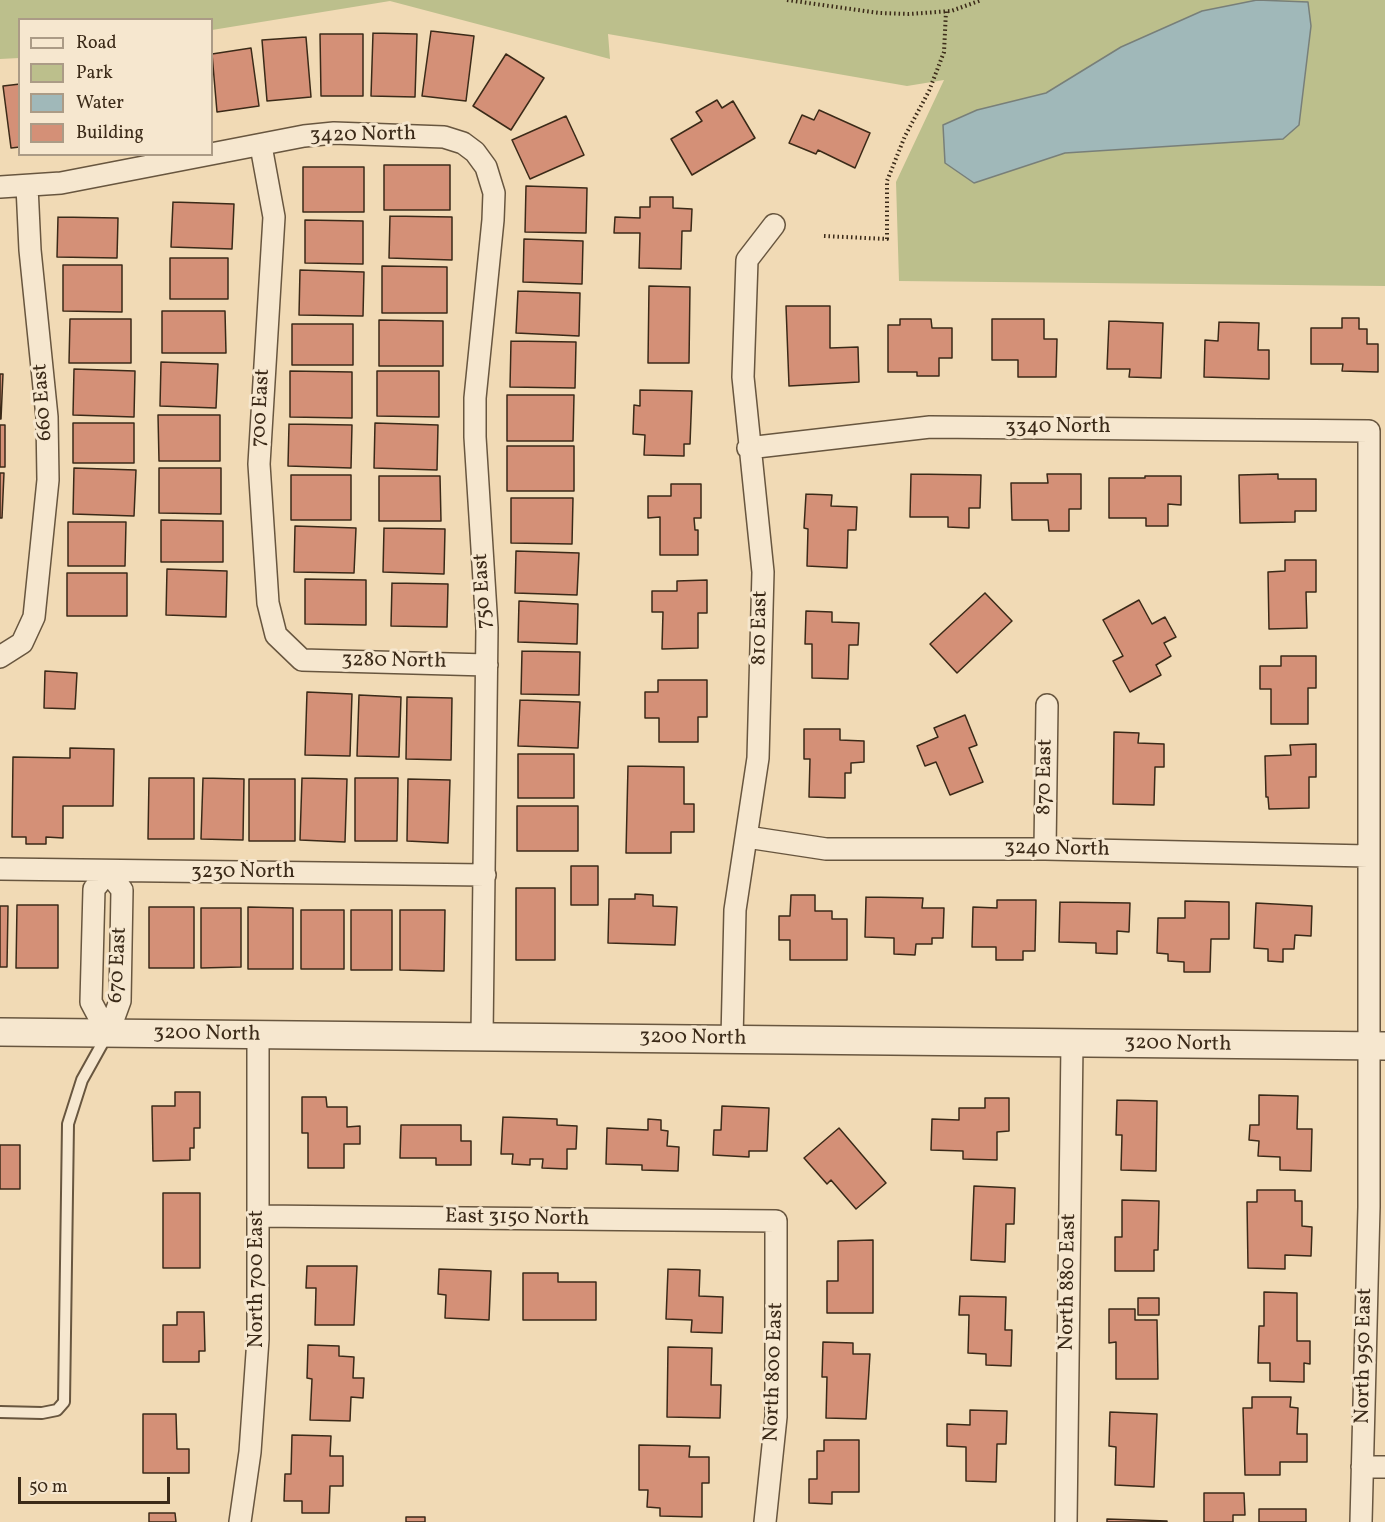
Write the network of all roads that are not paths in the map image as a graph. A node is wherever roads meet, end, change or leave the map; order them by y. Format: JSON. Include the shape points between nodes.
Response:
{"nodes":[{"id":1,"x":261,"y":147,"type":"junction"},
{"id":2,"x":475,"y":152,"type":"joint"},
{"id":3,"x":211,"y":156,"type":"edge"},
{"id":4,"x":213,"y":156,"type":"edge"},
{"id":5,"x":27,"y":186,"type":"junction"},
{"id":6,"x":0,"y":187,"type":"edge"},
{"id":7,"x":774,"y":225,"type":"dead end"},
{"id":8,"x":1369,"y":431,"type":"joint"},
{"id":9,"x":748,"y":448,"type":"junction"},
{"id":10,"x":0,"y":657,"type":"edge"},
{"id":11,"x":302,"y":660,"type":"joint"},
{"id":12,"x":487,"y":665,"type":"junction"},
{"id":13,"x":1047,"y":705,"type":"dead end"},
{"id":14,"x":747,"y":837,"type":"junction"},
{"id":15,"x":1045,"y":849,"type":"junction"},
{"id":16,"x":1368,"y":856,"type":"junction"},
{"id":17,"x":0,"y":869,"type":"edge"},
{"id":18,"x":108,"y":872,"type":"junction"},
{"id":19,"x":485,"y":875,"type":"junction"},
{"id":20,"x":0,"y":1032,"type":"edge"},
{"id":21,"x":108,"y":1034,"type":"junction"},
{"id":22,"x":258,"y":1036,"type":"junction"},
{"id":23,"x":482,"y":1036,"type":"junction"},
{"id":24,"x":732,"y":1039,"type":"junction"},
{"id":25,"x":1072,"y":1043,"type":"junction"},
{"id":26,"x":1377,"y":1046,"type":"edge"},
{"id":27,"x":1377,"y":1207,"type":"edge"},
{"id":28,"x":258,"y":1216,"type":"junction"},
{"id":29,"x":776,"y":1221,"type":"joint"},
{"id":30,"x":0,"y":1412,"type":"edge"},
{"id":31,"x":1362,"y":1467,"type":"junction"},
{"id":32,"x":1385,"y":1467,"type":"edge"},
{"id":33,"x":240,"y":1522,"type":"edge"},
{"id":34,"x":765,"y":1522,"type":"edge"},
{"id":35,"x":1066,"y":1522,"type":"edge"},
{"id":36,"x":1361,"y":1522,"type":"edge"}],
"edges":[{"from":1,"to":2,"type":"street","name":"3420 North","via":[[334,133],[444,136]]},
{"from":1,"to":4,"type":"street","name":"3420 North"},
{"from":1,"to":11,"type":"street","name":"700 East","via":[[274,217],[259,464],[268,603],[276,635]]},
{"from":2,"to":12,"type":"street","name":"750 East","via":[[486,167],[494,194],[475,408]]},
{"from":3,"to":5,"type":"street","name":"3420 North"},
{"from":5,"to":6,"type":"street","name":"3420 North"},
{"from":5,"to":10,"type":"street","name":"660 East","via":[[48,480],[34,617],[22,644]]},
{"from":7,"to":9,"type":"street","name":"810 East","via":[[747,260],[743,377]]},
{"from":8,"to":9,"type":"street","name":"3340 North","via":[[930,427]]},
{"from":8,"to":16,"type":"street","name":"North 950 East"},
{"from":9,"to":14,"type":"street","name":"810 East","via":[[763,572],[758,758]]},
{"from":11,"to":12,"type":"street","name":"3280 North"},
{"from":12,"to":19,"type":"street","name":"750 East"},
{"from":13,"to":15,"type":"street","name":"870 East"},
{"from":14,"to":15,"type":"street","name":"3240 North","via":[[826,849]]},
{"from":14,"to":24,"type":"street","name":"810 East","via":[[735,910]]},
{"from":15,"to":16,"type":"street","name":"3240 North"},
{"from":16,"to":26,"type":"street","name":"North 950 East"},
{"from":17,"to":18,"type":"street","name":"3230 North"},
{"from":18,"to":19,"type":"street","name":"3230 North"},
{"from":18,"to":21,"type":"street","name":"670 East","via":[[122,890],[120,1001]]},
{"from":18,"to":21,"type":"street","name":"670 East","via":[[94,889],[91,1002]]},
{"from":19,"to":23,"type":"street","name":"750 East"},
{"from":20,"to":21,"type":"street","name":"3200 North"},
{"from":21,"to":22,"type":"street","name":"3200 North"},
{"from":21,"to":30,"type":"lane","via":[[82,1080],[68,1124],[64,1402],[57,1410],[42,1413]]},
{"from":22,"to":23,"type":"street","name":"3200 North"},
{"from":22,"to":28,"type":"street","name":"North 700 East"},
{"from":23,"to":24,"type":"street","name":"3200 North"},
{"from":24,"to":25,"type":"street","name":"3200 North"},
{"from":25,"to":26,"type":"street","name":"3200 North"},
{"from":25,"to":35,"type":"street","name":"North 880 East"},
{"from":26,"to":27,"type":"street","name":"North 950 East"},
{"from":27,"to":31,"type":"street","name":"North 950 East"},
{"from":28,"to":29,"type":"street","name":"East 3150 North"},
{"from":28,"to":33,"type":"street","name":"North 700 East","via":[[258,1339],[250,1452]]},
{"from":29,"to":34,"type":"street","name":"North 800 East","via":[[776,1417]]},
{"from":31,"to":32,"type":"street"},
{"from":31,"to":36,"type":"street","name":"North 950 East"}]}
